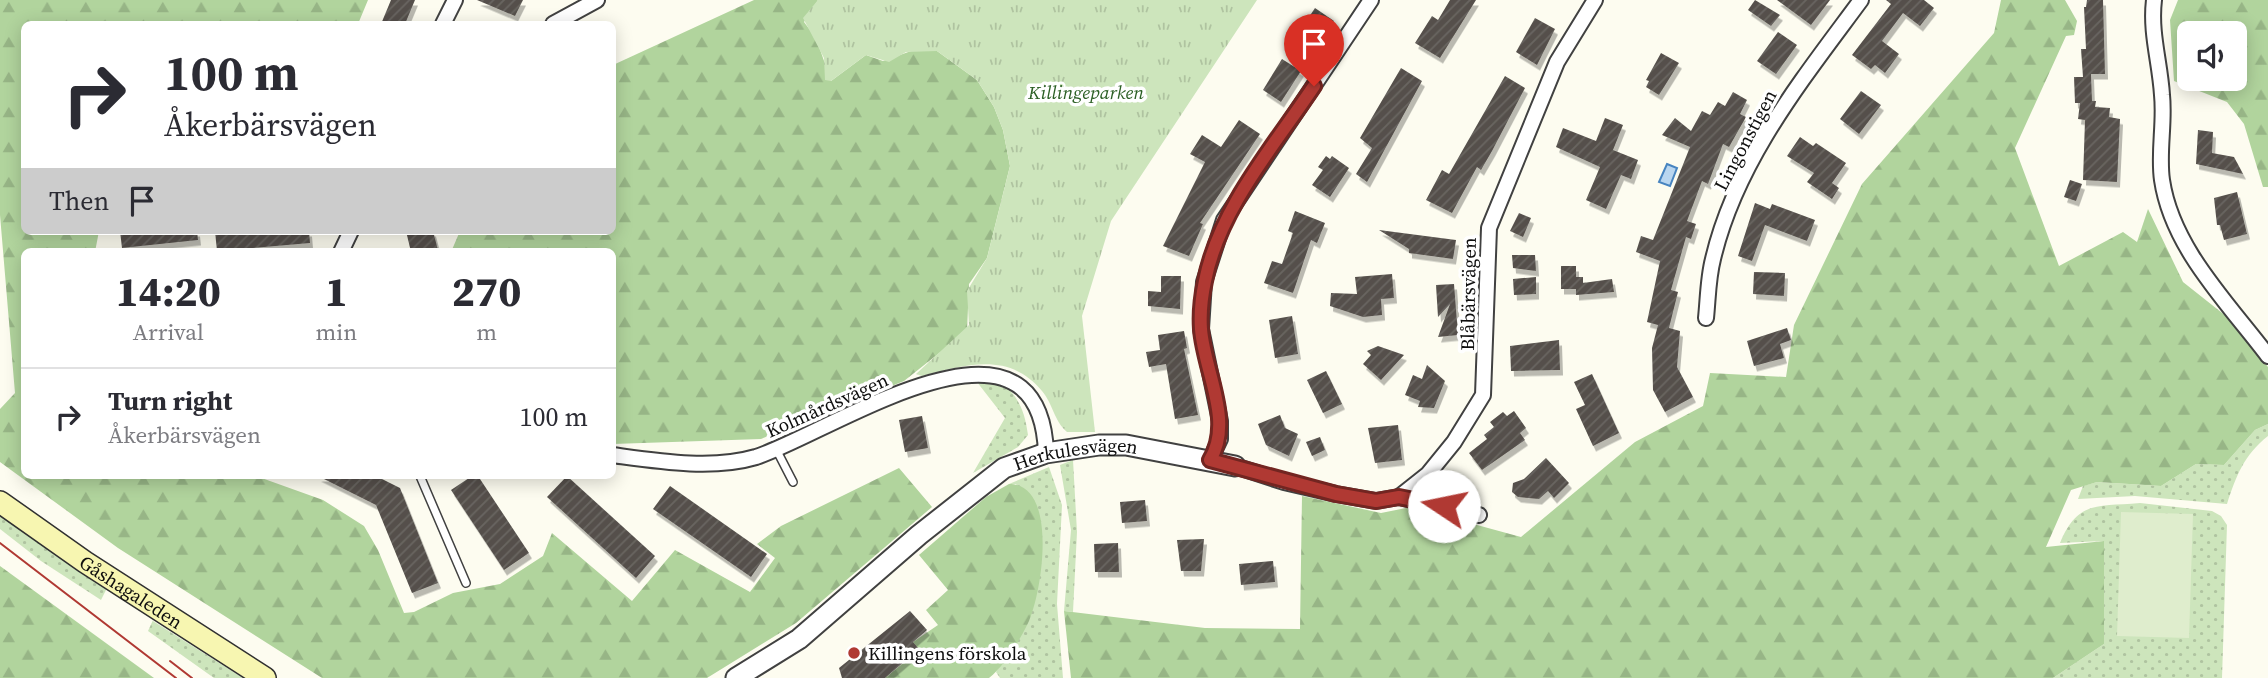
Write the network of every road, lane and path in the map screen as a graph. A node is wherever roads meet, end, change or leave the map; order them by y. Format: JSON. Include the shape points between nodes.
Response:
{"nodes":[{"id":1,"x":455,"y":0,"type":"edge"},
{"id":2,"x":597,"y":0,"type":"edge"},
{"id":3,"x":1371,"y":0,"type":"edge"},
{"id":4,"x":1595,"y":0,"type":"edge"},
{"id":5,"x":1861,"y":0,"type":"edge"},
{"id":6,"x":2154,"y":0,"type":"edge"},
{"id":7,"x":444,"y":21,"type":"edge"},
{"id":8,"x":559,"y":21,"type":"edge"},
{"id":9,"x":1706,"y":318,"type":"dead end"},
{"id":10,"x":2268,"y":356,"type":"edge"},
{"id":11,"x":776,"y":449,"type":"junction"},
{"id":12,"x":1046,"y":453,"type":"junction"},
{"id":13,"x":616,"y":455,"type":"edge"},
{"id":14,"x":1210,"y":460,"type":"junction"},
{"id":15,"x":1235,"y":466,"type":"joint"},
{"id":16,"x":421,"y":479,"type":"edge"},
{"id":17,"x":793,"y":482,"type":"dead end"},
{"id":18,"x":1399,"y":497,"type":"junction"},
{"id":19,"x":0,"y":502,"type":"edge"},
{"id":20,"x":1479,"y":515,"type":"dead end"},
{"id":21,"x":466,"y":583,"type":"dead end"},
{"id":22,"x":265,"y":678,"type":"edge"},
{"id":23,"x":736,"y":678,"type":"edge"}],
"edges":[{"from":1,"to":7,"type":"street"},
{"from":2,"to":8,"type":"street"},
{"from":3,"to":14,"type":"street","via":[[1224,220],[1204,282],[1201,329],[1220,421],[1220,439]]},
{"from":4,"to":18,"type":"street","name":"Blåbärsvägen","via":[[1558,62],[1489,228],[1483,395],[1428,474]]},
{"from":5,"to":9,"type":"street","name":"Lingonstigen","via":[[1786,101],[1738,187],[1713,260]]},
{"from":6,"to":10,"type":"street","via":[[2153,38],[2163,106],[2162,182],[2169,209],[2200,267]]},
{"from":11,"to":12,"type":"street","name":"Kolmårdsvägen","via":[[898,393],[991,374],[1016,382],[1038,407],[1046,429]]},
{"from":11,"to":13,"type":"street","name":"Kolmårdsvägen","via":[[744,460],[707,463]]},
{"from":11,"to":17,"type":"lane"},
{"from":12,"to":14,"type":"street","name":"Herkulesvägen","via":[[1126,445]]},
{"from":12,"to":23,"type":"street","name":"Herkulesvägen","via":[[1004,468],[986,481],[799,639]]},
{"from":14,"to":15,"type":"street","name":"Herkulesvägen"},
{"from":15,"to":18,"type":"street","name":"Herkulesvägen","via":[[1336,494],[1376,501]]},
{"from":16,"to":21,"type":"lane"},
{"from":18,"to":20,"type":"street","name":"Herkulesvägen"},
{"from":19,"to":22,"type":"main road","name":"Gåshagaleden"}]}
